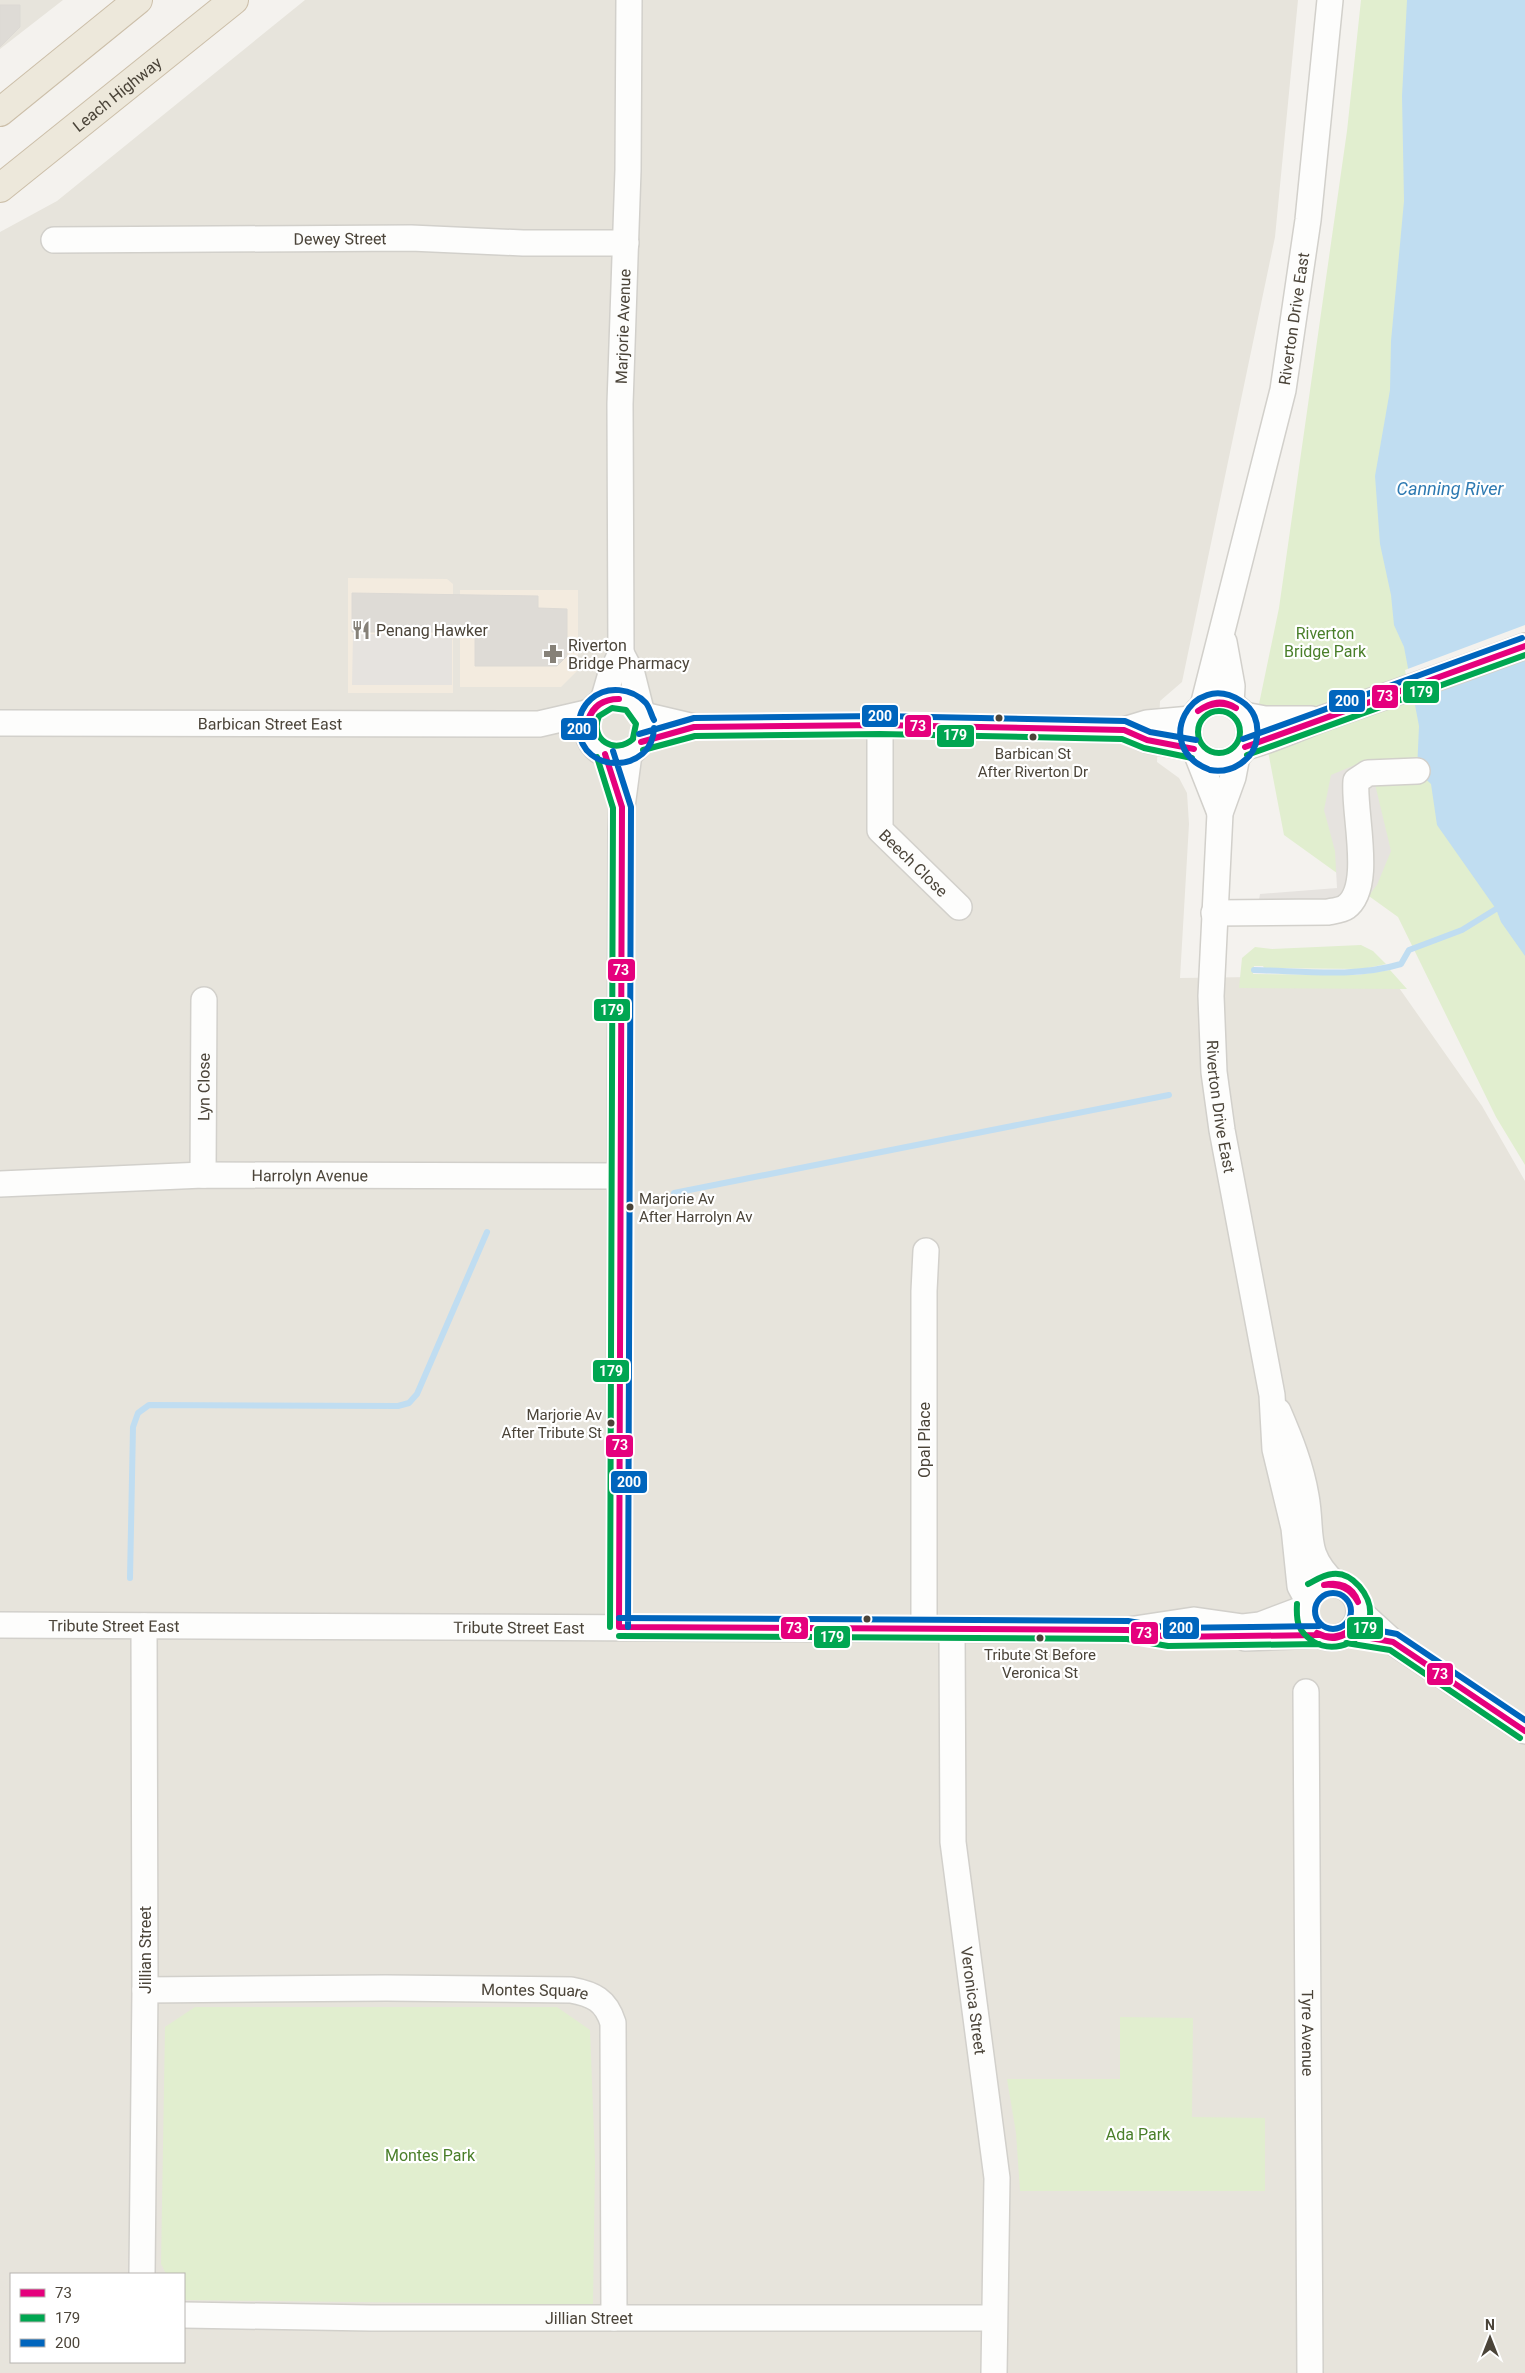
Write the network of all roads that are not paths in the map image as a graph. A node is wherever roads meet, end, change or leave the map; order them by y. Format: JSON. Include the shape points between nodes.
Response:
{"nodes":[{"id":1,"x":138,"y":0,"type":"edge"},
{"id":2,"x":234,"y":0,"type":"edge"},
{"id":3,"x":629,"y":0,"type":"edge"},
{"id":4,"x":1330,"y":0,"type":"edge"},
{"id":5,"x":0,"y":112,"type":"edge"},
{"id":6,"x":0,"y":188,"type":"edge"},
{"id":7,"x":54,"y":240,"type":"dead end"},
{"id":8,"x":626,"y":243,"type":"junction"},
{"id":9,"x":1222,"y":632,"type":"junction"},
{"id":10,"x":1525,"y":646,"type":"edge"},
{"id":11,"x":621,"y":653,"type":"junction"},
{"id":12,"x":597,"y":706,"type":"junction"},
{"id":13,"x":1238,"y":710,"type":"junction"},
{"id":14,"x":642,"y":713,"type":"junction"},
{"id":15,"x":1197,"y":713,"type":"junction"},
{"id":16,"x":1324,"y":718,"type":"junction"},
{"id":17,"x":0,"y":723,"type":"edge"},
{"id":18,"x":539,"y":724,"type":"junction"},
{"id":19,"x":880,"y":725,"type":"junction"},
{"id":20,"x":694,"y":726,"type":"junction"},
{"id":21,"x":1124,"y":730,"type":"junction"},
{"id":22,"x":616,"y":748,"type":"junction"},
{"id":23,"x":1195,"y":750,"type":"junction"},
{"id":24,"x":1241,"y":751,"type":"junction"},
{"id":25,"x":1417,"y":771,"type":"dead end"},
{"id":26,"x":1220,"y":813,"type":"junction"},
{"id":27,"x":959,"y":907,"type":"dead end"},
{"id":28,"x":1214,"y":914,"type":"junction"},
{"id":29,"x":204,"y":1000,"type":"dead end"},
{"id":30,"x":203,"y":1175,"type":"junction"},
{"id":31,"x":620,"y":1176,"type":"junction"},
{"id":32,"x":0,"y":1184,"type":"edge"},
{"id":33,"x":926,"y":1251,"type":"dead end"},
{"id":34,"x":1272,"y":1395,"type":"junction"},
{"id":35,"x":1335,"y":1584,"type":"junction"},
{"id":36,"x":1306,"y":1604,"type":"junction"},
{"id":37,"x":1360,"y":1612,"type":"junction"},
{"id":38,"x":0,"y":1625,"type":"edge"},
{"id":39,"x":144,"y":1626,"type":"junction"},
{"id":40,"x":619,"y":1627,"type":"junction"},
{"id":41,"x":924,"y":1629,"type":"junction"},
{"id":42,"x":952,"y":1630,"type":"junction"},
{"id":43,"x":1128,"y":1630,"type":"junction"},
{"id":44,"x":1348,"y":1634,"type":"junction"},
{"id":45,"x":1319,"y":1635,"type":"junction"},
{"id":46,"x":1393,"y":1642,"type":"junction"},
{"id":47,"x":1306,"y":1692,"type":"dead end"},
{"id":48,"x":1525,"y":1731,"type":"edge"},
{"id":49,"x":145,"y":1990,"type":"junction"},
{"id":50,"x":142,"y":2273,"type":"edge"},
{"id":51,"x":185,"y":2314,"type":"edge"},
{"id":52,"x":614,"y":2318,"type":"junction"},
{"id":53,"x":994,"y":2318,"type":"junction"},
{"id":54,"x":994,"y":2373,"type":"edge"},
{"id":55,"x":1310,"y":2373,"type":"edge"}],
"edges":[{"from":1,"to":5,"type":"highway"},
{"from":2,"to":6,"type":"highway","name":"Leach Highway"},
{"from":3,"to":8,"type":"street","name":"Marjorie Avenue"},
{"from":4,"to":9,"type":"street","name":"Riverton Drive East","via":[[1308,220],[1283,390]]},
{"from":7,"to":8,"type":"street","name":"Dewey Street","via":[[410,238]]},
{"from":8,"to":11,"type":"street","name":"Marjorie Avenue","via":[[620,404]]},
{"from":9,"to":13,"type":"street","name":"Riverton Drive East"},
{"from":9,"to":15,"type":"street","name":"Riverton Drive East"},
{"from":10,"to":16,"type":"street"},
{"from":11,"to":12,"type":"street","name":"Marjorie Avenue"},
{"from":11,"to":14,"type":"street","name":"Marjorie Avenue","via":[[632,674]]},
{"from":12,"to":14,"type":"street","via":[[620,698],[628,700]]},
{"from":12,"to":18,"type":"street","name":"Barbican Street East"},
{"from":12,"to":22,"type":"street","name":"Marjorie Avenue","via":[[587,726]]},
{"from":13,"to":15,"type":"street","via":[[1222,702]]},
{"from":13,"to":16,"type":"street","via":[[1265,719]]},
{"from":13,"to":24,"type":"street","name":"Riverton Drive East","via":[[1249,731]]},
{"from":14,"to":20,"type":"street"},
{"from":14,"to":22,"type":"street","name":"Marjorie Avenue","via":[[645,734]]},
{"from":15,"to":21,"type":"street"},
{"from":15,"to":23,"type":"street","name":"Riverton Drive East","via":[[1189,729]]},
{"from":16,"to":24,"type":"street"},
{"from":17,"to":18,"type":"street","name":"Barbican Street East"},
{"from":18,"to":22,"type":"street","name":"Barbican Street East"},
{"from":19,"to":20,"type":"street"},
{"from":19,"to":21,"type":"street"},
{"from":19,"to":27,"type":"street","name":"Beech Close","via":[[880,830]]},
{"from":20,"to":22,"type":"street"},
{"from":21,"to":23,"type":"street","via":[[1148,740]]},
{"from":22,"to":31,"type":"street","name":"Marjorie Avenue","via":[[622,806]]},
{"from":23,"to":24,"type":"street","via":[[1211,761],[1220,762]]},
{"from":23,"to":26,"type":"street","name":"Riverton Drive East"},
{"from":24,"to":26,"type":"street","name":"Riverton Drive East"},
{"from":25,"to":28,"type":"street","via":[[1368,773],[1356,781],[1362,864],[1354,898],[1345,908],[1328,912]]},
{"from":26,"to":28,"type":"street","name":"Riverton Drive East"},
{"from":28,"to":34,"type":"street","name":"Riverton Drive East","via":[[1211,996],[1214,1072]]},
{"from":29,"to":30,"type":"street","name":"Lyn Close"},
{"from":30,"to":31,"type":"street","name":"Harrolyn Avenue"},
{"from":30,"to":32,"type":"street","name":"Harrolyn Avenue"},
{"from":31,"to":40,"type":"street","name":"Marjorie Avenue"},
{"from":33,"to":41,"type":"street","name":"Opal Place"},
{"from":34,"to":35,"type":"street","name":"Riverton Drive East","via":[[1297,1459],[1306,1497],[1309,1542],[1320,1570]]},
{"from":34,"to":36,"type":"street","name":"Riverton Drive East","via":[[1275,1449],[1294,1528],[1300,1586]]},
{"from":35,"to":36,"type":"street","via":[[1319,1587]]},
{"from":35,"to":37,"type":"street","name":"Riverton Drive East","via":[[1351,1590]]},
{"from":36,"to":43,"type":"street","name":"Tribute Street East","via":[[1260,1625],[1244,1627],[1194,1620]]},
{"from":36,"to":45,"type":"street","name":"Riverton Drive East","via":[[1308,1624]]},
{"from":37,"to":44,"type":"street","via":[[1359,1620]]},
{"from":37,"to":46,"type":"street","name":"Riverton Drive East"},
{"from":38,"to":39,"type":"street","name":"Tribute Street East"},
{"from":39,"to":40,"type":"street","name":"Tribute Street East"},
{"from":39,"to":49,"type":"street","name":"Jillian Street"},
{"from":40,"to":41,"type":"street","name":"Tribute Street East"},
{"from":41,"to":42,"type":"street","name":"Tribute Street East"},
{"from":42,"to":43,"type":"street","name":"Tribute Street East"},
{"from":42,"to":53,"type":"street","name":"Veronica Street","via":[[953,1842],[994,2151]]},
{"from":43,"to":45,"type":"street","name":"Tribute Street East","via":[[1168,1637]]},
{"from":44,"to":45,"type":"street","name":"Riverton Drive East","via":[[1336,1638]]},
{"from":44,"to":46,"type":"street","name":"Riverton Drive East"},
{"from":46,"to":48,"type":"street","name":"Riverton Drive East"},
{"from":47,"to":55,"type":"street","name":"Tyre Avenue"},
{"from":49,"to":50,"type":"street","name":"Jillian Street"},
{"from":49,"to":52,"type":"street","name":"Montes Square","via":[[571,1990],[590,1994],[602,2002],[613,2023]]},
{"from":51,"to":52,"type":"street","name":"Jillian Street"},
{"from":52,"to":53,"type":"street","name":"Jillian Street"},
{"from":53,"to":54,"type":"street","name":"Veronica Street"}]}
